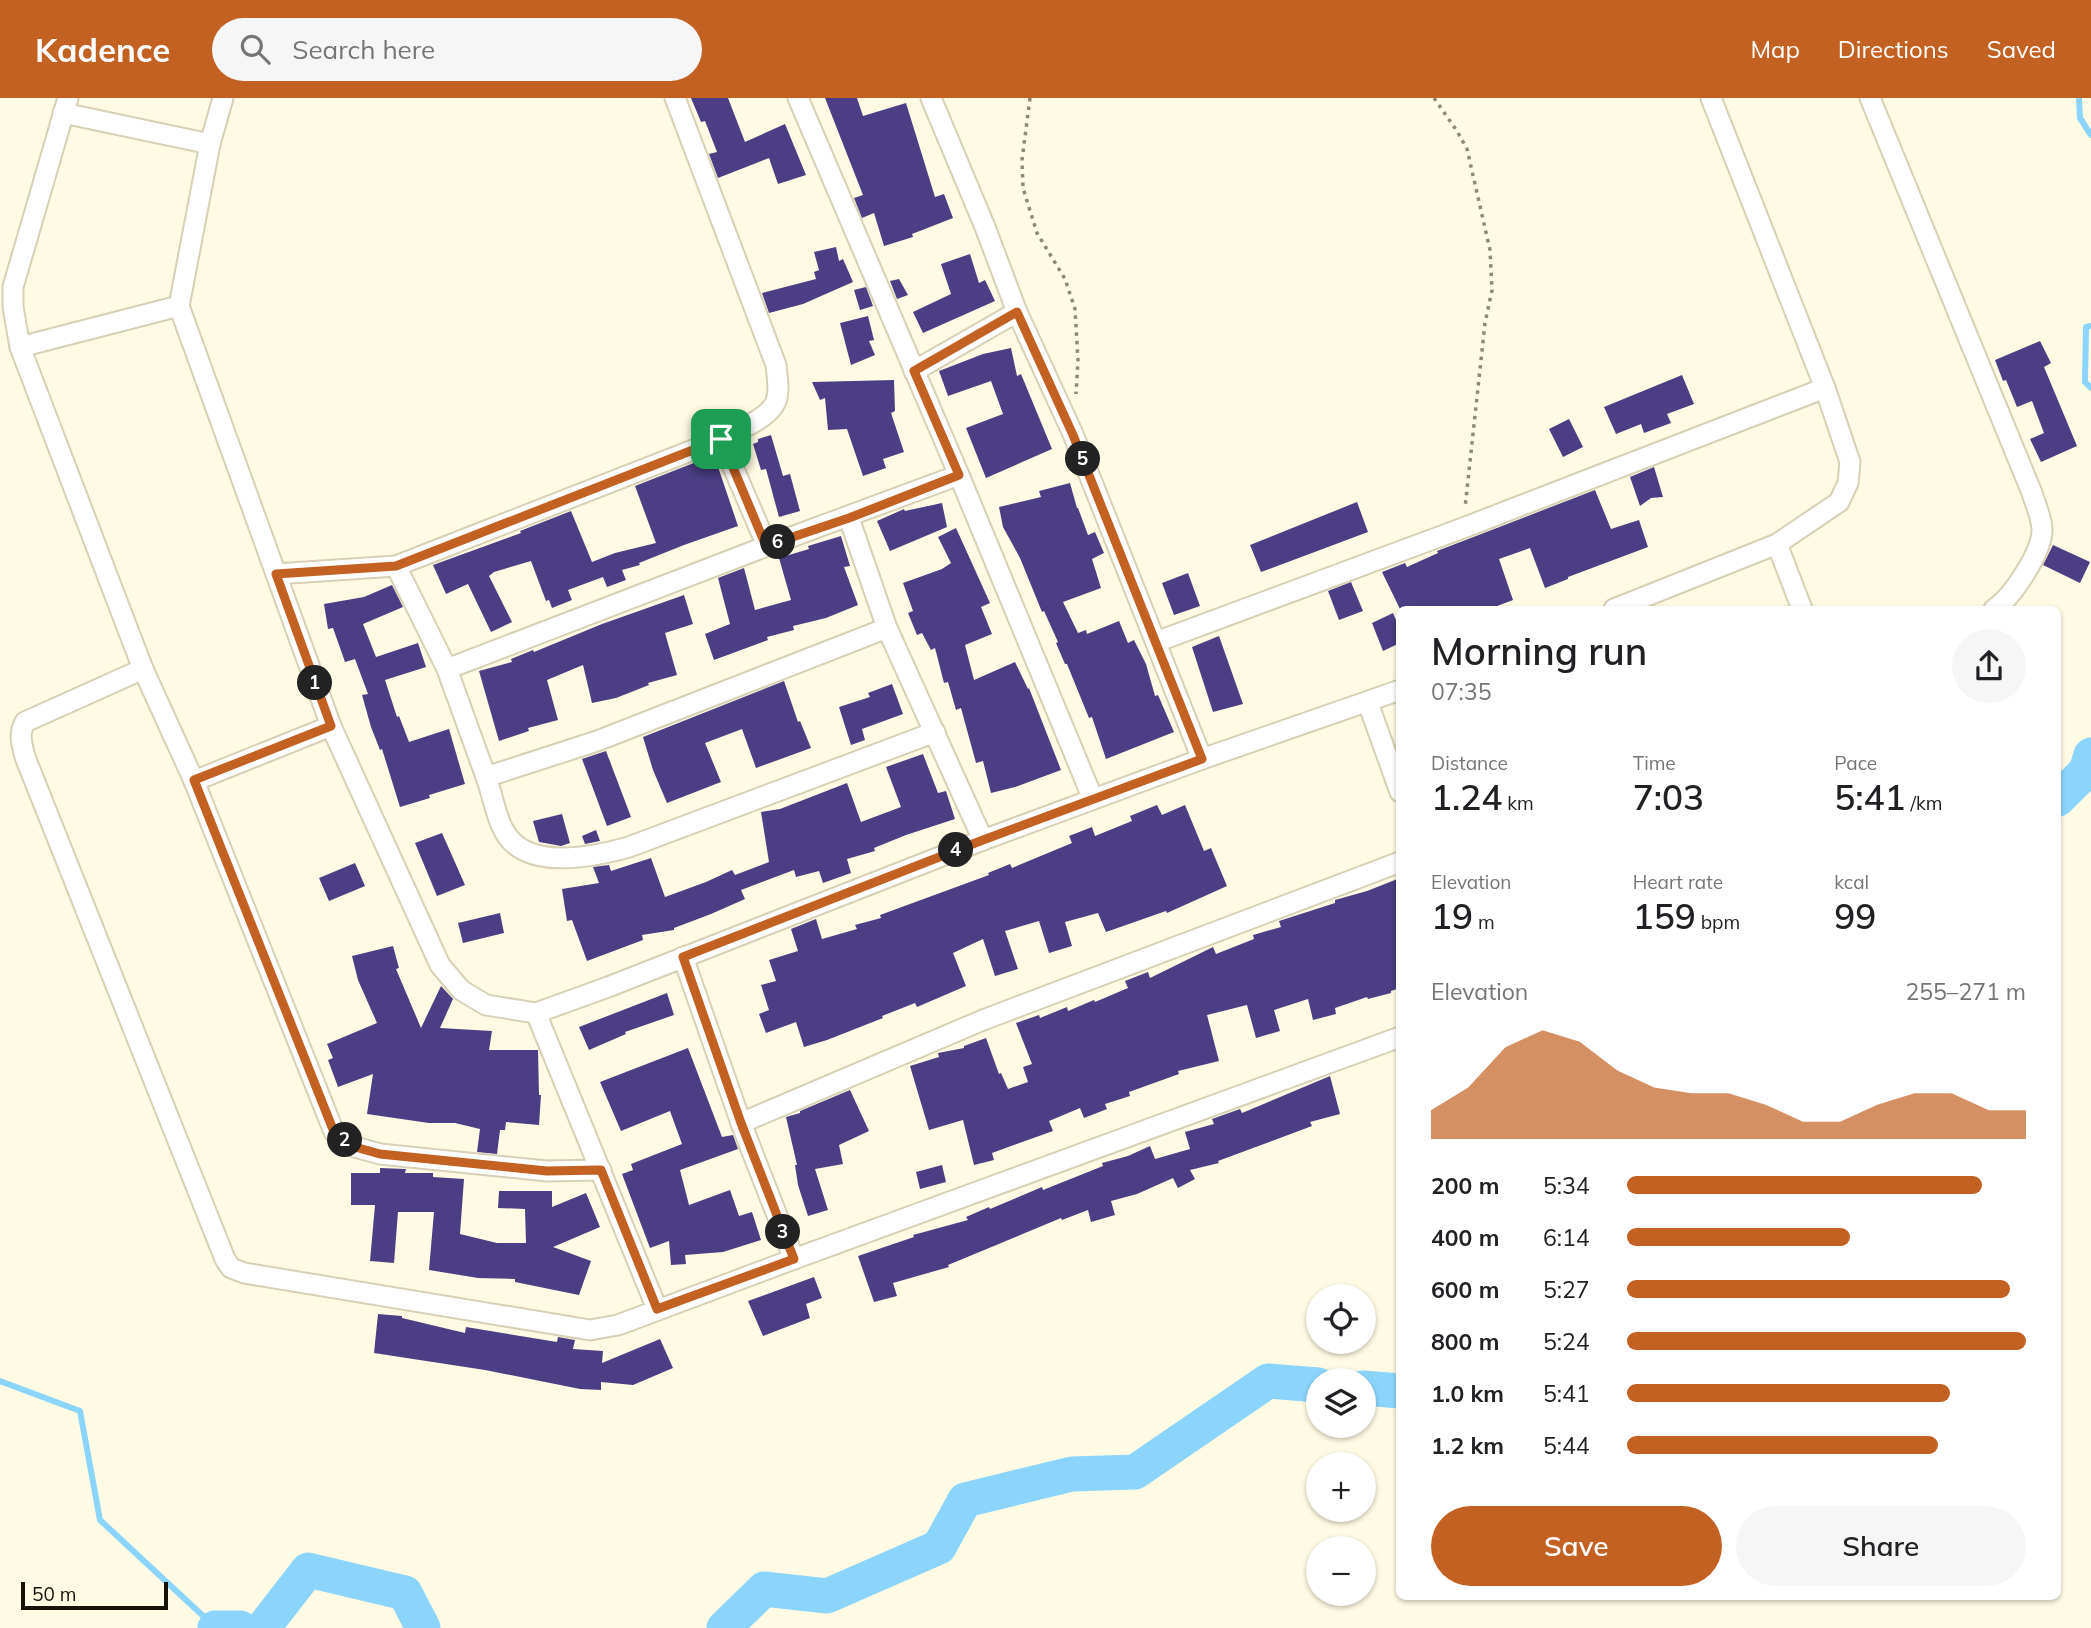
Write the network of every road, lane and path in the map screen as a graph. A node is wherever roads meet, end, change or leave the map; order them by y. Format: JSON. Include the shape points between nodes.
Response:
{"nodes":[{"id":1,"x":223,"y":98,"type":"edge"},
{"id":2,"x":675,"y":98,"type":"edge"},
{"id":3,"x":798,"y":98,"type":"edge"},
{"id":4,"x":931,"y":98,"type":"edge"},
{"id":5,"x":1030,"y":98,"type":"edge"},
{"id":6,"x":1434,"y":98,"type":"edge"},
{"id":7,"x":1712,"y":98,"type":"edge"},
{"id":8,"x":1870,"y":98,"type":"edge"},
{"id":9,"x":66,"y":106,"type":"edge"},
{"id":10,"x":210,"y":144,"type":"junction"},
{"id":11,"x":179,"y":306,"type":"junction"},
{"id":12,"x":1017,"y":312,"type":"junction"},
{"id":13,"x":20,"y":347,"type":"junction"},
{"id":14,"x":914,"y":371,"type":"junction"},
{"id":15,"x":1825,"y":388,"type":"junction"},
{"id":16,"x":1076,"y":398,"type":"dead end"},
{"id":17,"x":721,"y":439,"type":"junction"},
{"id":18,"x":959,"y":475,"type":"junction"},
{"id":19,"x":849,"y":518,"type":"junction"},
{"id":20,"x":1463,"y":528,"type":"junction"},
{"id":21,"x":1777,"y":544,"type":"junction"},
{"id":22,"x":766,"y":546,"type":"junction"},
{"id":23,"x":396,"y":566,"type":"junction"},
{"id":24,"x":276,"y":574,"type":"junction"},
{"id":25,"x":1650,"y":603,"type":"edge"},
{"id":26,"x":1632,"y":606,"type":"edge"},
{"id":27,"x":1801,"y":606,"type":"edge"},
{"id":28,"x":1999,"y":606,"type":"edge"},
{"id":29,"x":887,"y":628,"type":"junction"},
{"id":30,"x":1156,"y":642,"type":"junction"},
{"id":31,"x":144,"y":669,"type":"junction"},
{"id":32,"x":447,"y":669,"type":"junction"},
{"id":33,"x":1396,"y":692,"type":"edge"},
{"id":34,"x":1368,"y":703,"type":"junction"},
{"id":35,"x":331,"y":726,"type":"junction"},
{"id":36,"x":935,"y":732,"type":"junction"},
{"id":37,"x":1202,"y":759,"type":"junction"},
{"id":38,"x":486,"y":776,"type":"junction"},
{"id":39,"x":194,"y":780,"type":"junction"},
{"id":40,"x":1396,"y":781,"type":"edge"},
{"id":41,"x":1093,"y":799,"type":"junction"},
{"id":42,"x":983,"y":840,"type":"junction"},
{"id":43,"x":1396,"y":864,"type":"edge"},
{"id":44,"x":683,"y":957,"type":"junction"},
{"id":45,"x":536,"y":1013,"type":"junction"},
{"id":46,"x":1396,"y":1038,"type":"edge"},
{"id":47,"x":741,"y":1123,"type":"junction"},
{"id":48,"x":601,"y":1170,"type":"junction"},
{"id":49,"x":794,"y":1259,"type":"junction"},
{"id":50,"x":657,"y":1309,"type":"junction"}],
"edges":[{"from":1,"to":10,"type":"street"},
{"from":2,"to":17,"type":"street","via":[[776,365],[774,404]]},
{"from":3,"to":14,"type":"street"},
{"from":4,"to":12,"type":"street"},
{"from":5,"to":16,"type":"path","via":[[1023,188],[1037,233],[1065,279],[1074,309]]},
{"from":6,"to":20,"type":"path","via":[[1467,149],[1490,250],[1492,290]]},
{"from":7,"to":15,"type":"street"},
{"from":8,"to":28,"type":"street","via":[[2032,493],[2042,531],[2031,565]]},
{"from":9,"to":10,"type":"street"},
{"from":9,"to":13,"type":"street","via":[[13,287]]},
{"from":10,"to":11,"type":"street"},
{"from":11,"to":13,"type":"street"},
{"from":11,"to":24,"type":"street"},
{"from":12,"to":14,"type":"street"},
{"from":12,"to":30,"type":"street","via":[[1073,435]]},
{"from":13,"to":31,"type":"street"},
{"from":14,"to":18,"type":"street"},
{"from":15,"to":20,"type":"street"},
{"from":15,"to":21,"type":"street","via":[[1850,462],[1848,483],[1839,502]]},
{"from":17,"to":22,"type":"street"},
{"from":17,"to":23,"type":"street"},
{"from":18,"to":19,"type":"street"},
{"from":18,"to":41,"type":"street"},
{"from":19,"to":22,"type":"street"},
{"from":19,"to":29,"type":"street"},
{"from":20,"to":30,"type":"street"},
{"from":21,"to":25,"type":"street"},
{"from":21,"to":27,"type":"street"},
{"from":22,"to":32,"type":"street"},
{"from":23,"to":24,"type":"street"},
{"from":23,"to":32,"type":"street"},
{"from":24,"to":35,"type":"street"},
{"from":25,"to":26,"type":"street"},
{"from":29,"to":36,"type":"street"},
{"from":29,"to":38,"type":"street","via":[[597,741]]},
{"from":30,"to":37,"type":"street"},
{"from":31,"to":39,"type":"street"},
{"from":31,"to":50,"type":"street","via":[[25,722],[21,740],[231,1268],[590,1331]]},
{"from":32,"to":38,"type":"street"},
{"from":33,"to":34,"type":"street"},
{"from":34,"to":37,"type":"street"},
{"from":34,"to":40,"type":"street"},
{"from":35,"to":39,"type":"street"},
{"from":35,"to":45,"type":"street","via":[[440,965],[461,990],[486,1005]]},
{"from":36,"to":38,"type":"street","via":[[598,856],[558,858],[529,854],[515,845],[503,830]]},
{"from":36,"to":42,"type":"street"},
{"from":37,"to":41,"type":"street"},
{"from":39,"to":48,"type":"street","via":[[334,1132],[355,1147],[380,1154],[547,1171]]},
{"from":41,"to":42,"type":"street"},
{"from":42,"to":44,"type":"street"},
{"from":43,"to":47,"type":"street","via":[[983,1020]]},
{"from":44,"to":45,"type":"street"},
{"from":44,"to":47,"type":"street"},
{"from":45,"to":48,"type":"street"},
{"from":46,"to":49,"type":"street"},
{"from":47,"to":49,"type":"street"},
{"from":48,"to":50,"type":"street"},
{"from":49,"to":50,"type":"street"}]}
